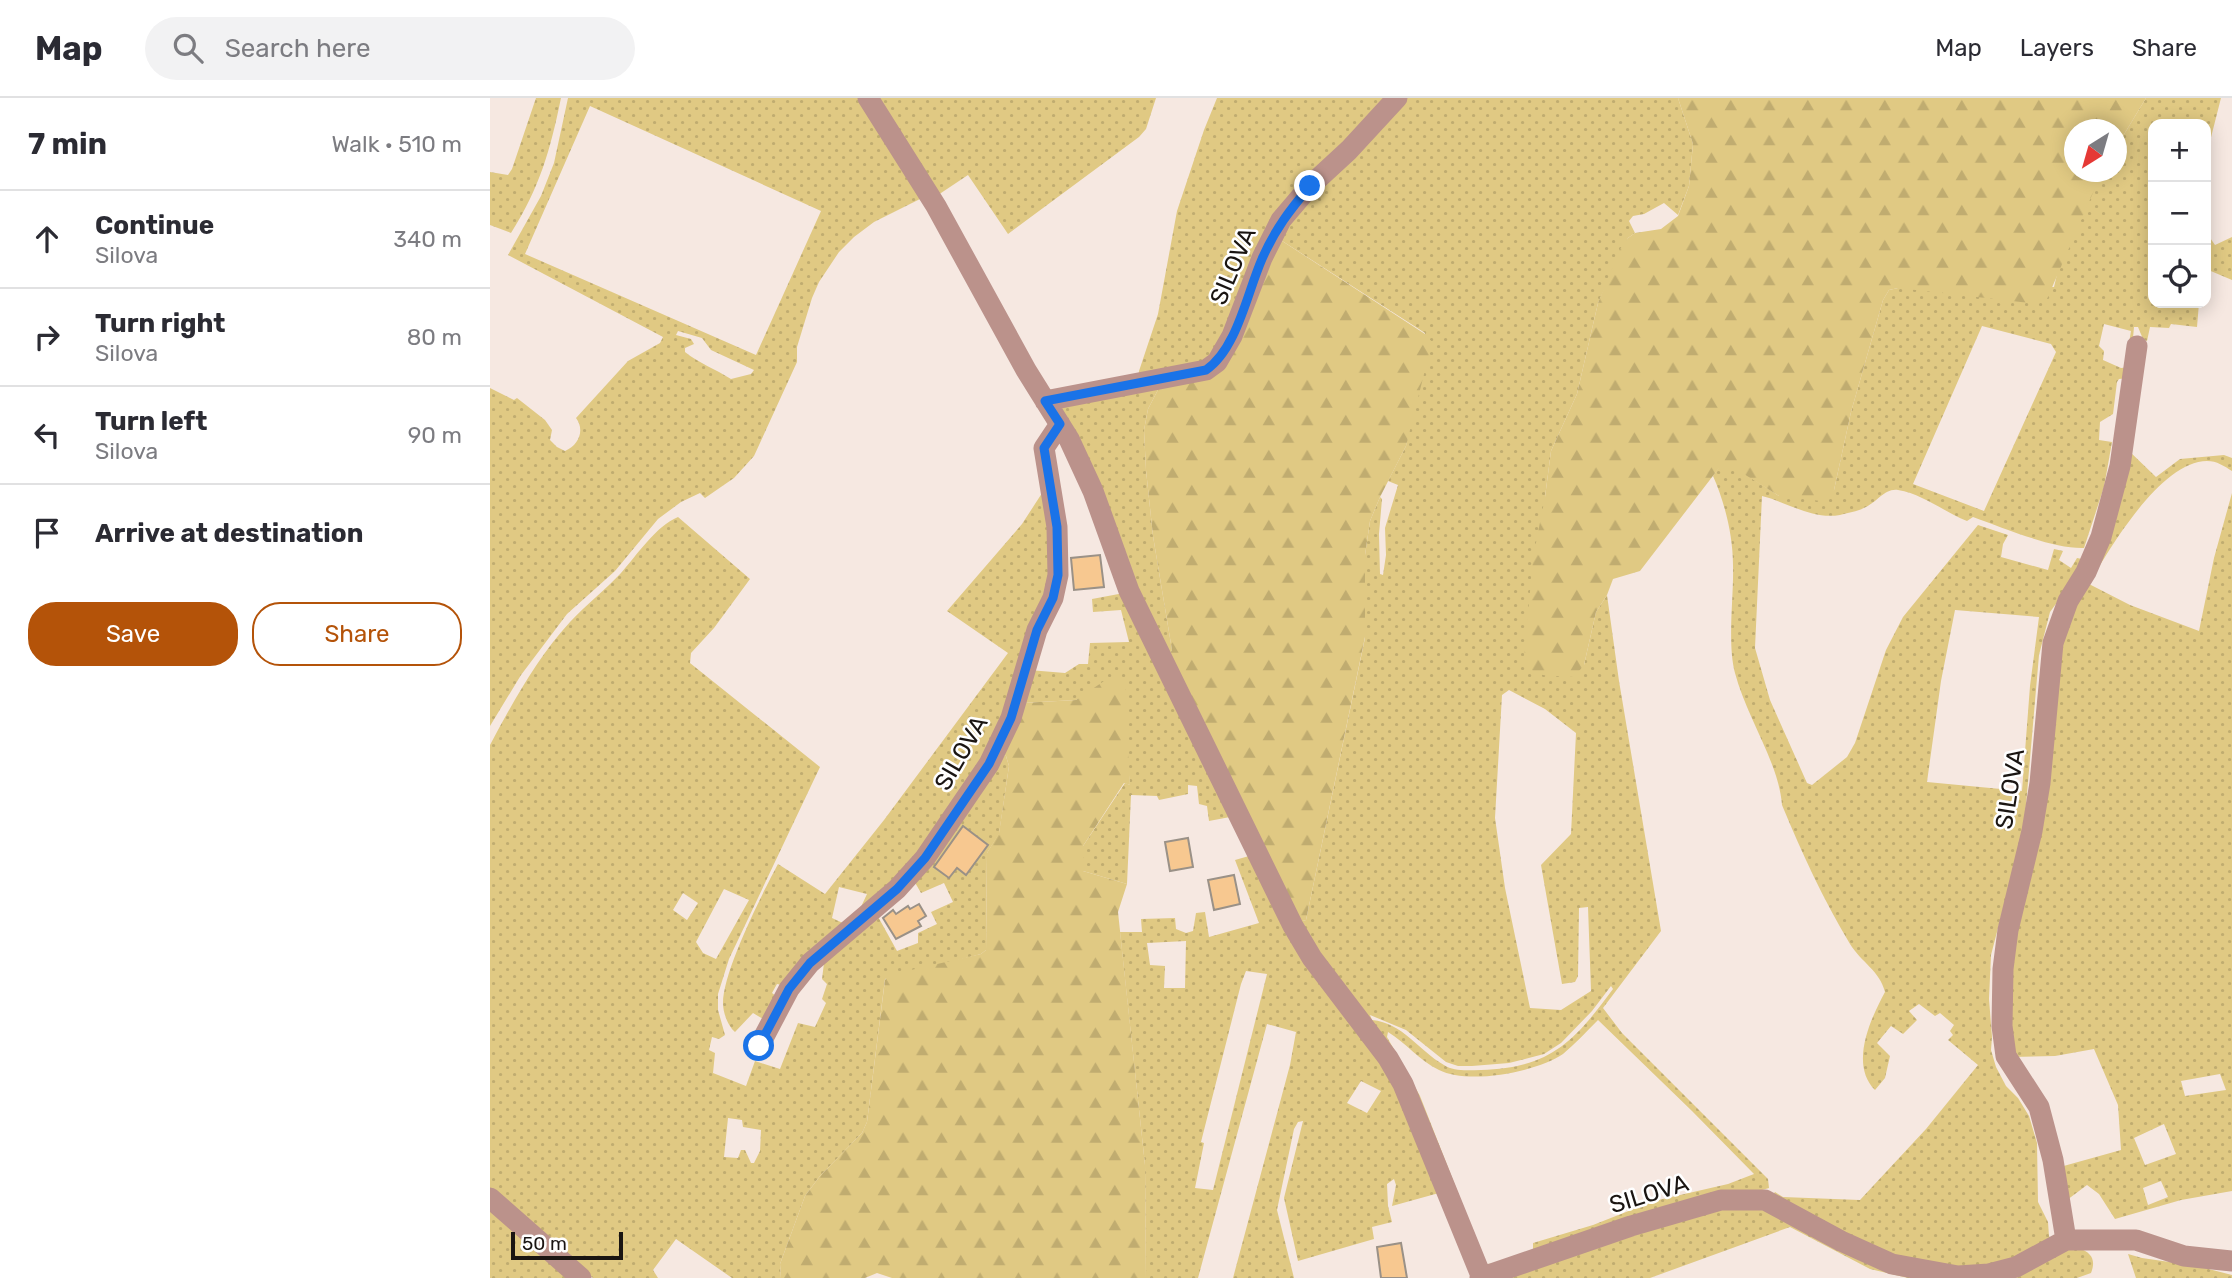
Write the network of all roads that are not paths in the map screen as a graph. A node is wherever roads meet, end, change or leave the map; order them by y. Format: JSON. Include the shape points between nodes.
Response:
{"nodes":[{"id":1,"x":868,"y":98,"type":"edge"},
{"id":2,"x":1397,"y":98,"type":"edge"},
{"id":3,"x":2137,"y":346,"type":"dead end"},
{"id":4,"x":1045,"y":401,"type":"junction"},
{"id":5,"x":1060,"y":424,"type":"junction"},
{"id":6,"x":759,"y":1046,"type":"dead end"},
{"id":7,"x":490,"y":1198,"type":"edge"},
{"id":8,"x":2067,"y":1240,"type":"junction"},
{"id":9,"x":2232,"y":1261,"type":"edge"},
{"id":10,"x":581,"y":1278,"type":"edge"},
{"id":11,"x":1481,"y":1278,"type":"edge"}],
"edges":[{"from":1,"to":4,"type":"street","via":[[936,205]]},
{"from":2,"to":4,"type":"street","name":"SILOVA","via":[[1282,220],[1217,362],[1206,370]]},
{"from":3,"to":8,"type":"street","name":"SILOVA","via":[[2120,466],[2101,537],[2068,601],[2053,643],[2040,783],[2003,969],[2006,1056],[2039,1107]]},
{"from":4,"to":5,"type":"street"},
{"from":5,"to":6,"type":"street","name":"SILOVA","via":[[1044,448],[1057,527],[1058,575],[1011,718],[989,764],[925,858],[897,889],[810,963],[789,989]]},
{"from":5,"to":11,"type":"street","via":[[1093,491],[1129,591],[1293,926],[1402,1084]]},
{"from":7,"to":10,"type":"street"},
{"from":8,"to":9,"type":"street","name":"SILOVA","via":[[2136,1240],[2184,1256]]},
{"from":8,"to":11,"type":"street","name":"SILOVA","via":[[2016,1267],[1958,1276],[1892,1265],[1765,1200],[1721,1200]]}]}
